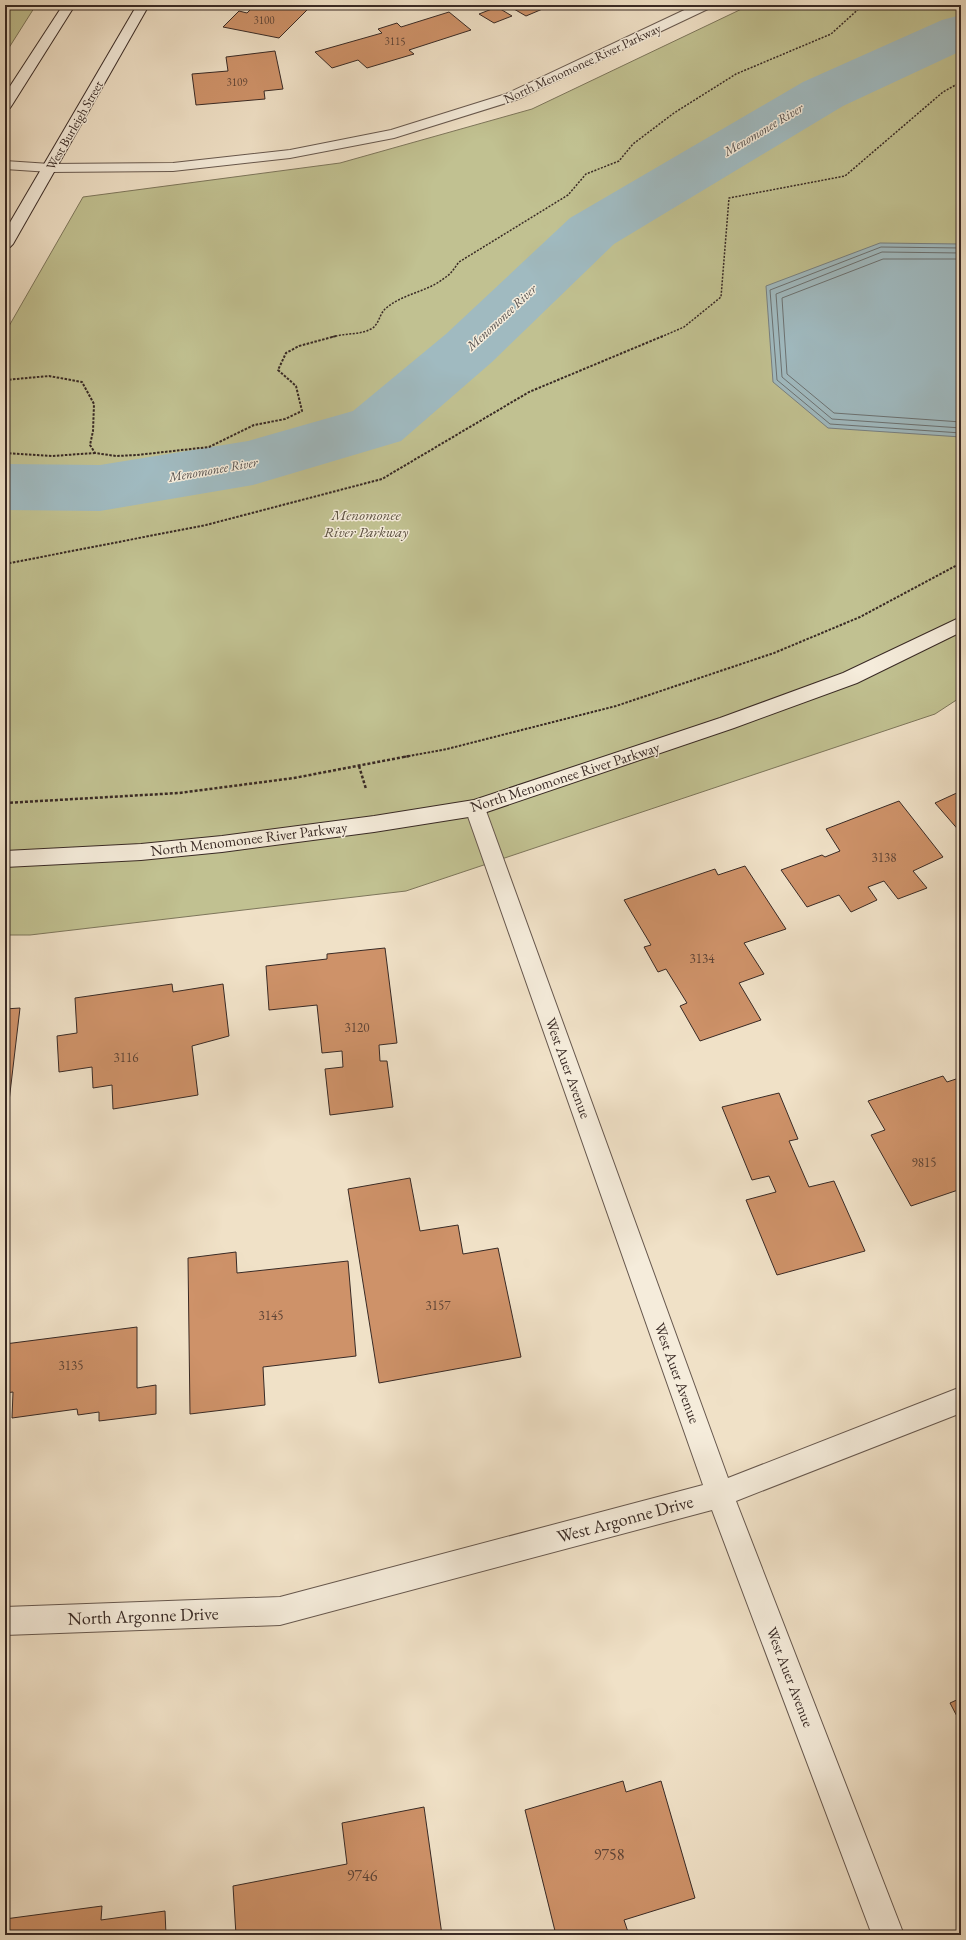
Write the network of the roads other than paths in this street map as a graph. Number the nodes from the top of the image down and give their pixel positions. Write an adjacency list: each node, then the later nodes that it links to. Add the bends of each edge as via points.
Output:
1 (68, 5): 4 (street)
2 (143, 5): 6 (street, West Burleigh Street)
3 (706, 5): 6 (street, North Menomonee River Parkway, via 511,97 394,134 290,154 173,167)
4 (5, 105)
5 (5, 165): 6 (street, North Menomonee River Parkway)
6 (50, 168): 7 (street, West Burleigh Street)
7 (5, 244)
8 (961, 624): 9 (street, North Menomonee River Parkway, via 850,678 727,723)
9 (475, 808): 10 (street, North Menomonee River Parkway, via 374,824 200,846 141,852); 12 (street, West Auer Avenue)
10 (5, 859)
11 (961, 1400): 12 (street, West Argonne Drive)
12 (720, 1494): 13 (street, West Argonne Drive); 15 (street, West Auer Avenue)
13 (280, 1611): 14 (street, North Argonne Drive)
14 (5, 1621)
15 (888, 1935)

